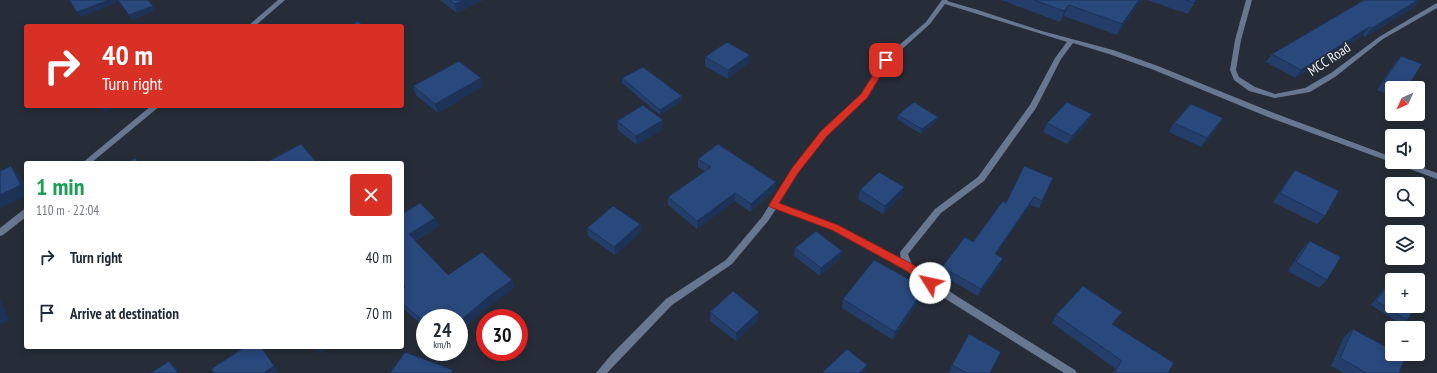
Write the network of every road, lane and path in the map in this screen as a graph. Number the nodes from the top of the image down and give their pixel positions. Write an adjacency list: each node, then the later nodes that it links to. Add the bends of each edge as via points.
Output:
1 (282, 0): 5 (street)
2 (1249, 0): 4 (street, MCC Road, via 1233,70 1236,78 1252,89 1276,96 1307,90 1333,75 1381,38)
3 (944, 1): 6 (street); 12 (street, via 928,23 886,60 864,96 824,134 795,170)
4 (1437, 5)
5 (253, 24)
6 (1071, 41): 8 (street, via 1156,68); 15 (street, via 1058,58 1033,106 981,179 938,211 904,253)
7 (154, 108): 9 (street)
8 (1385, 157)
9 (88, 161)
10 (1418, 169): 11 (street)
11 (1437, 176)
12 (774, 205): 15 (street, via 835,228); 16 (street, via 729,262 669,302)
13 (24, 214): 14 (street)
14 (0, 233)
15 (908, 267): 17 (street, via 952,298)
16 (601, 373)
17 (1072, 373)

